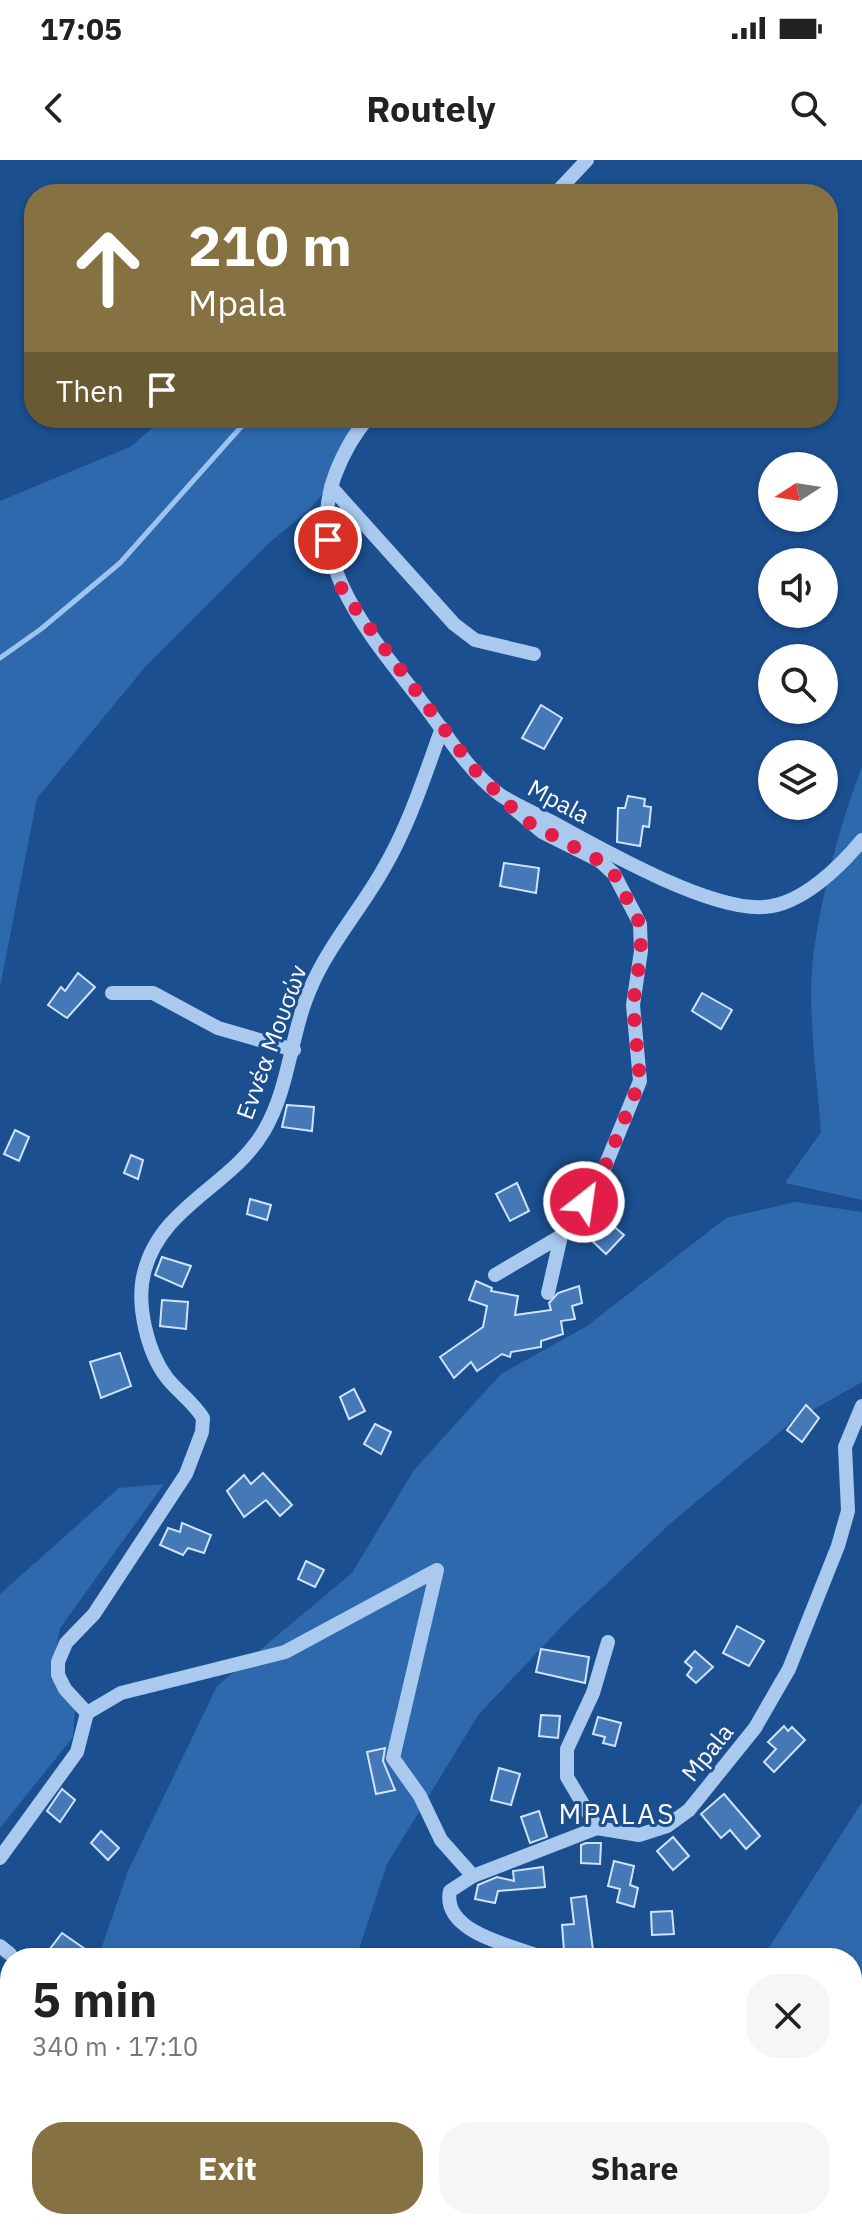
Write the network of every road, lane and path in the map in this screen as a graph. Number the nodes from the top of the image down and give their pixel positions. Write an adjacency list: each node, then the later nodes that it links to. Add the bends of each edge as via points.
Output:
1 (587, 160): 2 (street)
2 (564, 184)
3 (361, 428): 4 (street, Mpala)
4 (331, 487): 5 (street, via 454,624 475,640); 6 (street, Mpala, via 327,534 330,560 343,592)
5 (534, 654)
6 (442, 728): 7 (street, Mpala); 10 (street, Εννέα Μουσών, via 387,864 310,989)
7 (499, 794): 8 (street, Mpala, via 629,864 746,907 781,904 803,893); 11 (street, via 524,820 600,861 614,874 640,924 633,1005 640,1081 604,1169)
8 (862, 840)
9 (112, 993): 10 (street, via 153,993 218,1028)
10 (294, 1050): 16 (street, Εννέα Μουσών, via 264,1132 173,1219 144,1273 141,1300 156,1357 166,1377 197,1408 202,1432 186,1474 94,1614 66,1643 58,1675)
11 (561, 1236): 12 (street); 13 (street)
12 (495, 1275)
13 (548, 1293)
14 (862, 1406): 17 (street, Mpala, via 845,1447 848,1511 838,1546 789,1669 755,1728 689,1810 667,1826 639,1835)
15 (608, 1642): 17 (street, via 593,1693 567,1749 567,1777)
16 (87, 1713): 18 (street, via 77,1752); 19 (street, via 121,1693 285,1652 437,1570 393,1758 420,1796 441,1840)
17 (597, 1828): 19 (street)
18 (0, 1858)
19 (473, 1876): 20 (street, via 450,1891 452,1914 466,1927)
20 (519, 1948)

